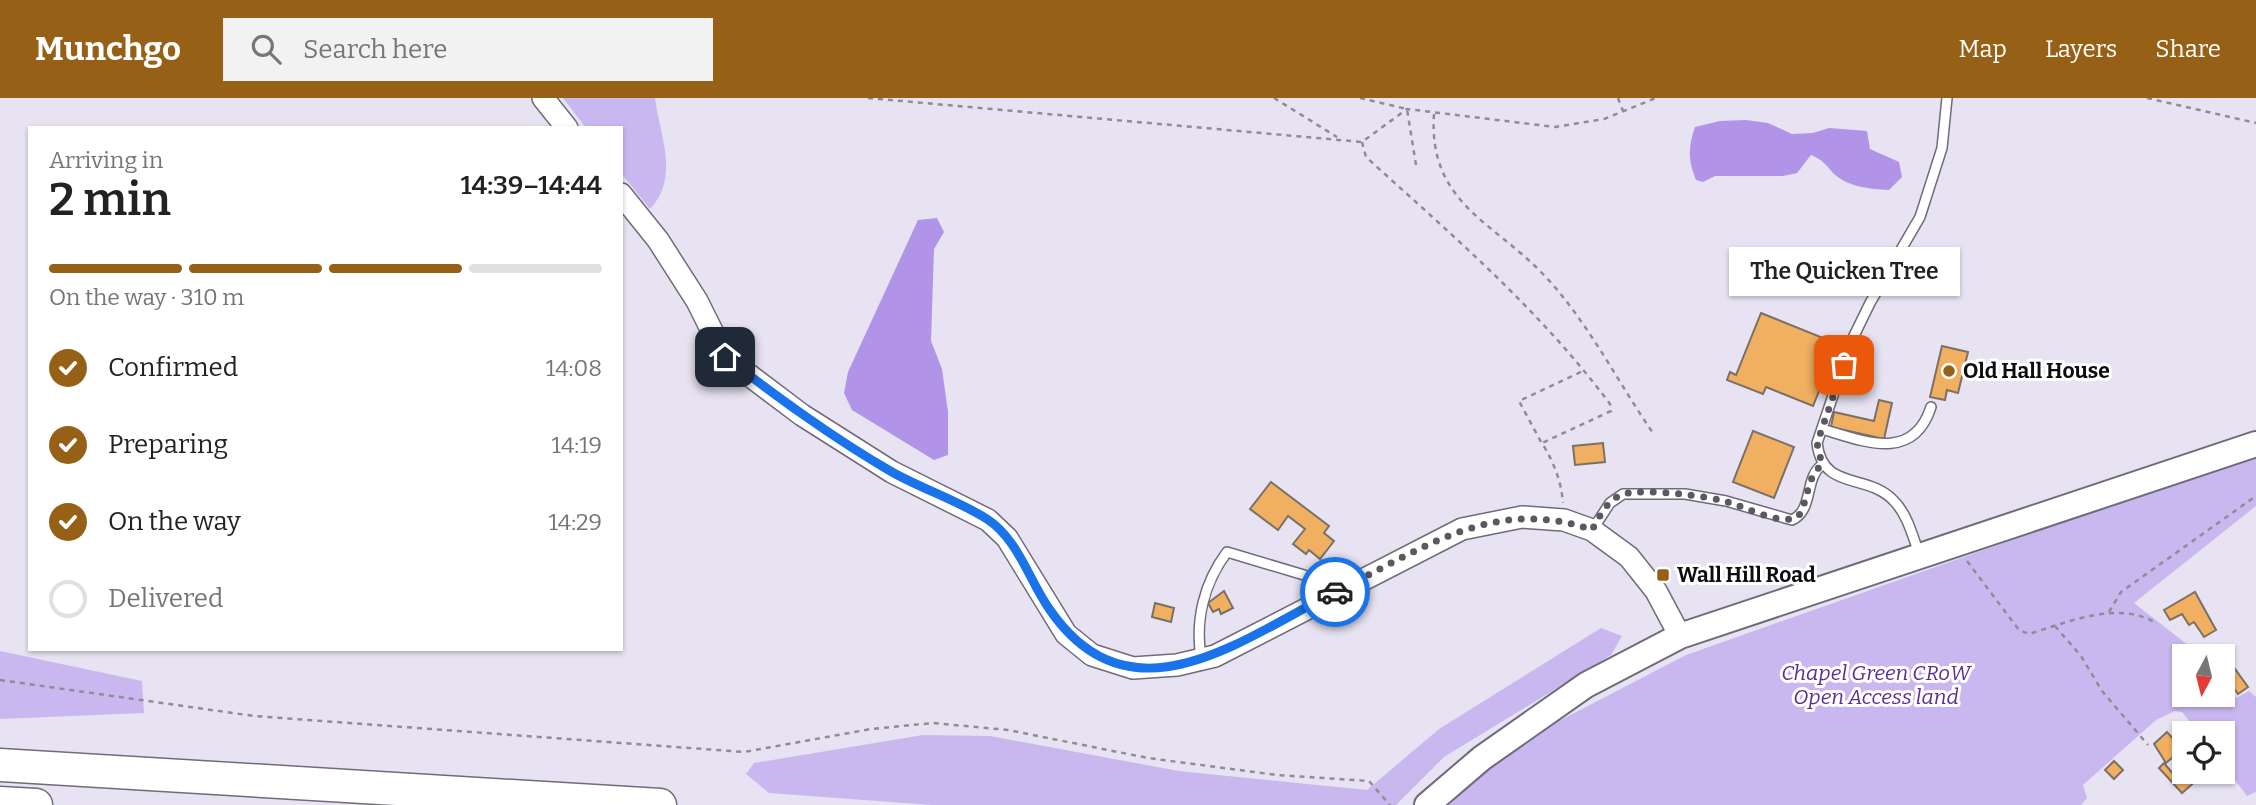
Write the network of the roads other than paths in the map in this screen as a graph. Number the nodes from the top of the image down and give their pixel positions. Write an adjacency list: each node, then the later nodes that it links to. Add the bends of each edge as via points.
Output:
1 (543, 98): 3 (street)
2 (1947, 98): 6 (lane, via 1942,148 1920,217 1851,342)
3 (565, 126)
4 (623, 196): 13 (street, via 697,301 725,357 802,415 892,472 988,520 1007,538 1066,634 1092,655 1133,668 1177,666)
5 (1931, 407): 6 (lane, via 1919,431 1887,446)
6 (1822, 429): 8 (lane, via 1817,443)
7 (2256, 444): 10 (main road)
8 (1822, 465): 9 (lane, via 1811,476 1803,510 1792,520 1685,494 1623,494 1609,503); 10 (lane, via 1833,474 1875,487 1894,501)
9 (1592, 530): 11 (street, via 1563,520 1522,517 1462,529); 12 (street, via 1629,556)
10 (1921, 557): 12 (main road)
11 (1333, 593): 13 (street, via 1215,656); 13 (lane, via 1304,575 1227,552 1203,600 1198,637)
12 (1680, 636): 18 (main road, via 1586,685 1482,758)
13 (1201, 659)
14 (0, 765): 17 (highway)
15 (0, 803): 16 (highway)
16 (36, 805)
17 (660, 805)
18 (1427, 805)

